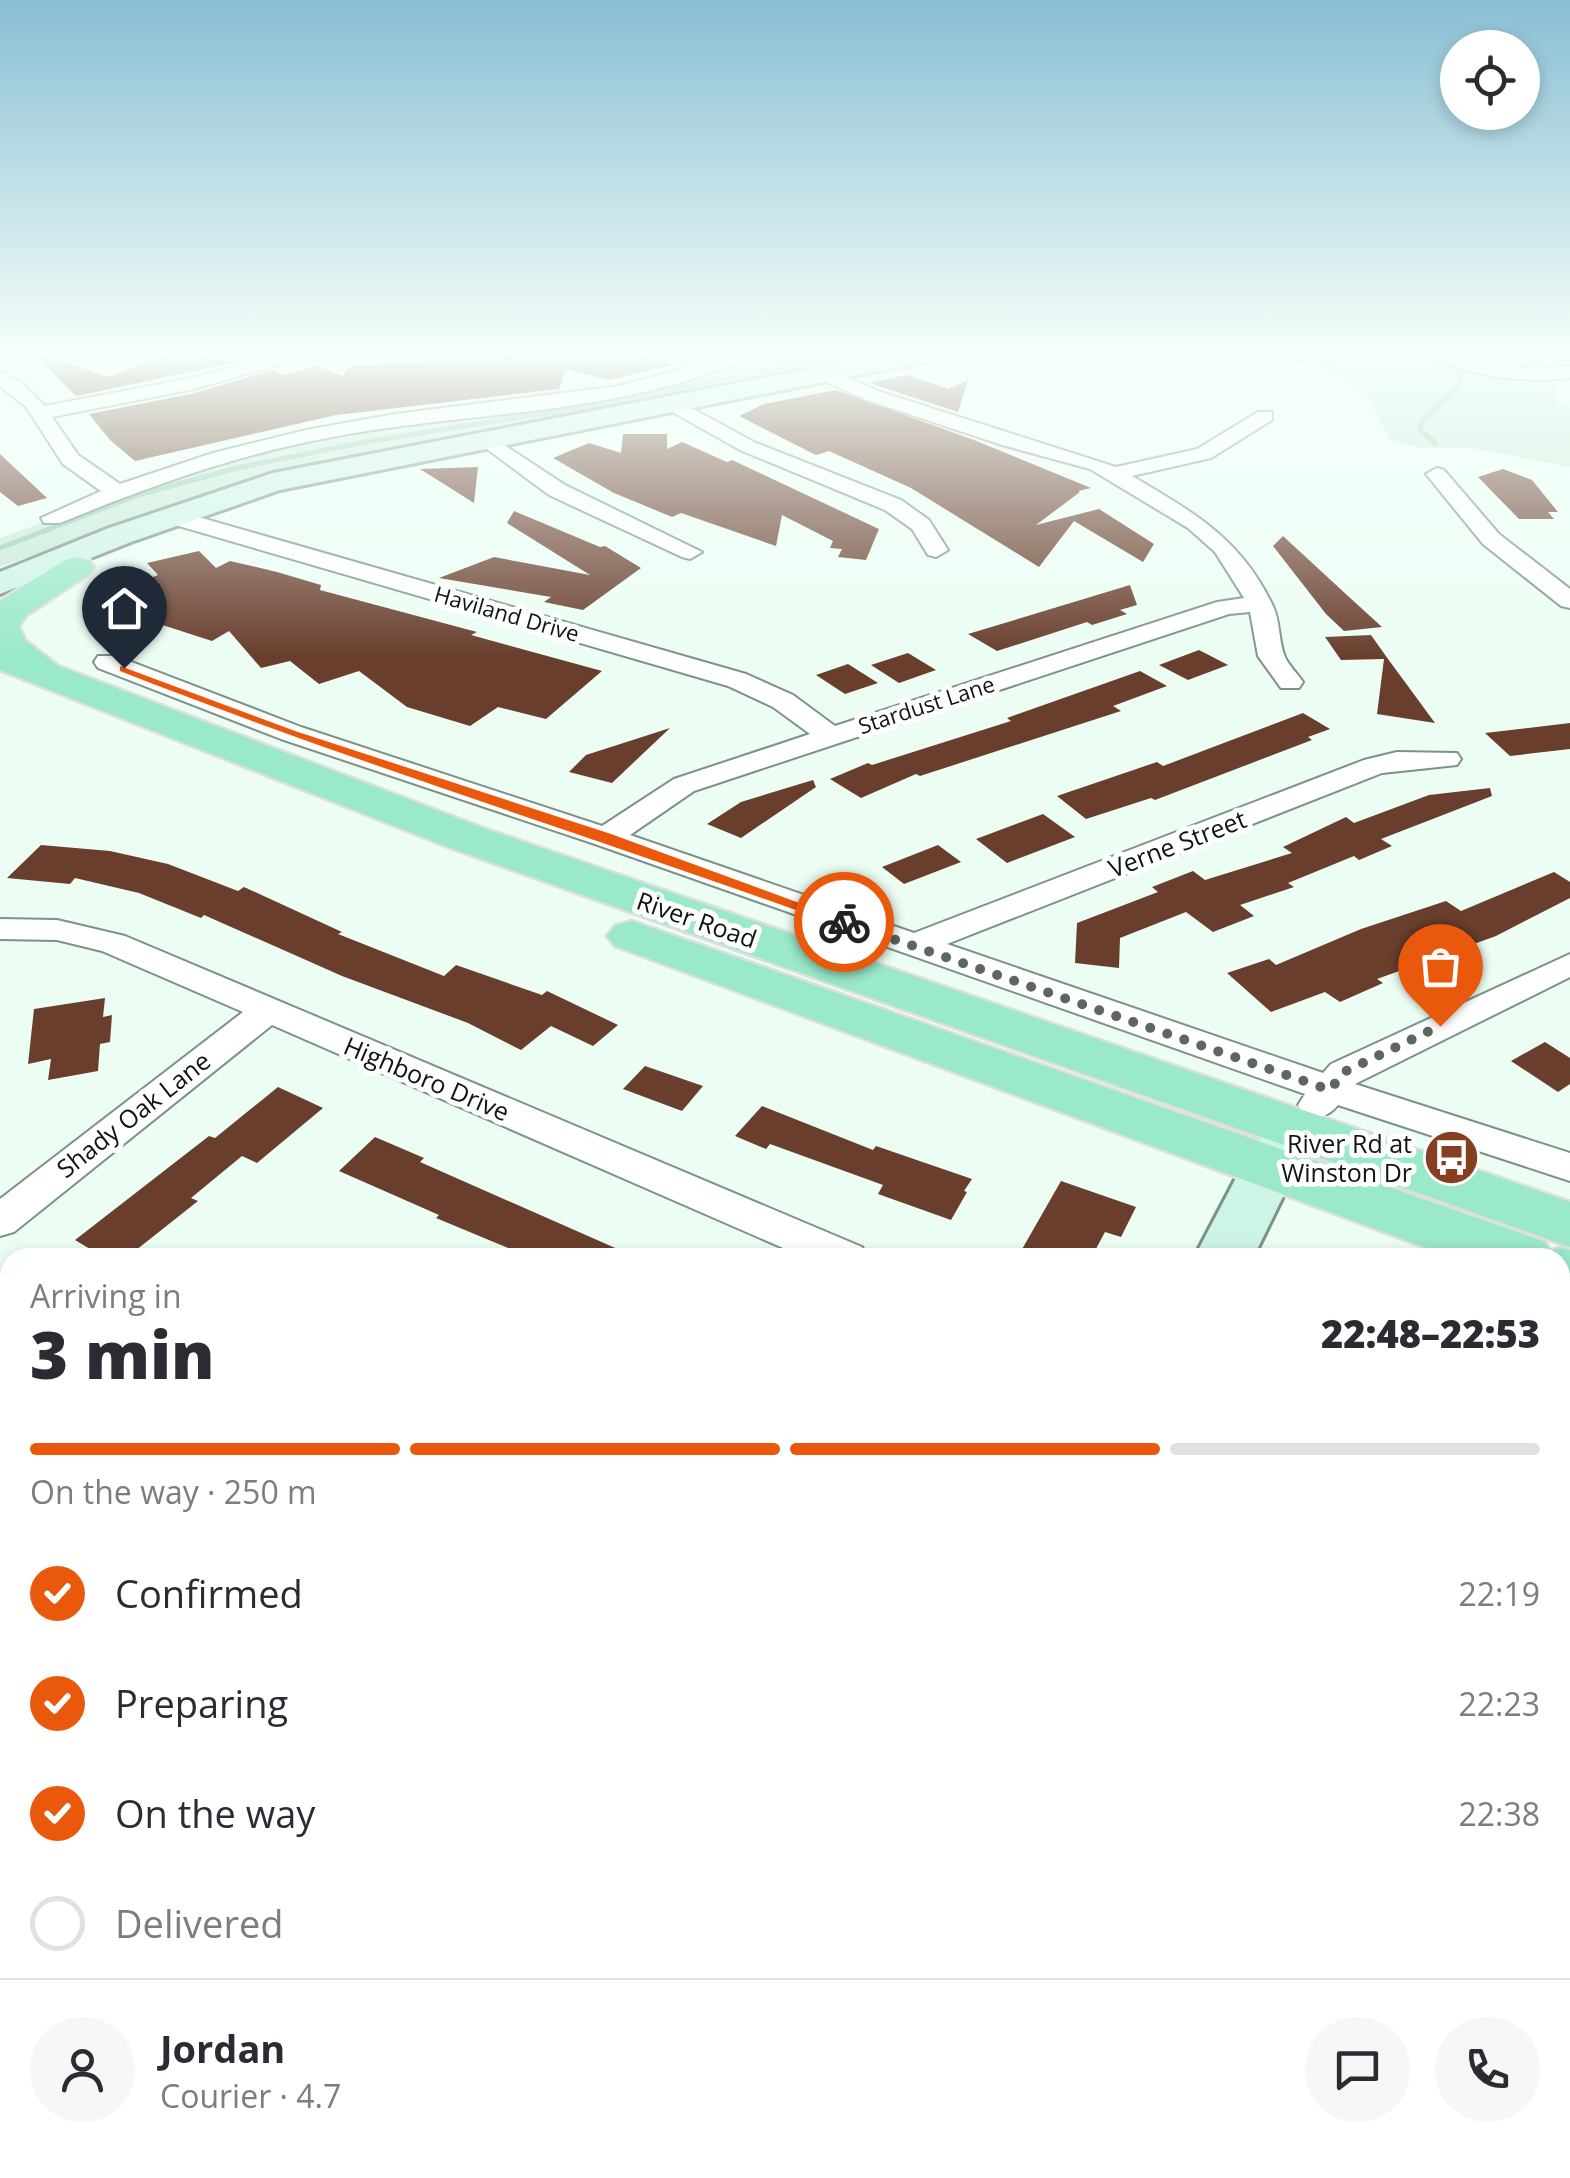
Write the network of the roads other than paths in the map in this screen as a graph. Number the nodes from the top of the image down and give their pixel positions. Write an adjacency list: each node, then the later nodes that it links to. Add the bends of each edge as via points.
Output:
1 (64, 453): 10 (street)
2 (237, 453): 10 (street)
3 (415, 453): 11 (main road, via 273,482)
4 (506, 453): 14 (street, via 558,490)
5 (764, 453): 13 (street, via 894,505 922,525)
6 (1056, 453): 8 (street)
7 (1206, 453): 8 (street)
8 (1113, 474): 18 (street, via 1212,535)
9 (1437, 474): 17 (street, via 1491,539)
10 (117, 490): 12 (street)
11 (172, 517): 15 (main road); 16 (main road); 22 (street, Haviland Drive, via 736,680 783,700)
12 (52, 518)
13 (936, 550)
14 (690, 552)
15 (78, 566): 16 (main road); 21 (main road, via 12,610 1,626)
16 (4, 586)
17 (1570, 602)
18 (1260, 604): 20 (street, via 1271,656); 22 (street, Stardust Lane, via 1226,608)
19 (107, 662): 24 (street, via 290,733)
20 (1290, 682)
21 (23, 686): 29 (main road, River Road)
22 (830, 736): 24 (street, Stardust Lane, via 684,785)
23 (1447, 759): 26 (street, Verne Street, via 1374,766)
24 (606, 837): 26 (street)
25 (0, 929): 28 (street, Highboro Drive, via 57,930 113,944)
26 (911, 946): 29 (street)
27 (1570, 964): 29 (street, via 1344,1072)
28 (268, 1010): 31 (street, Shady Oak Lane); 33 (street, Highboro Drive)
29 (1298, 1130): 30 (street); 32 (main road, River Road); 34 (main road); 35 (main road, River Road)
30 (1570, 1167)
31 (0, 1221)
32 (1570, 1224)
33 (824, 1248)
34 (1229, 1248)
35 (1505, 1248)

